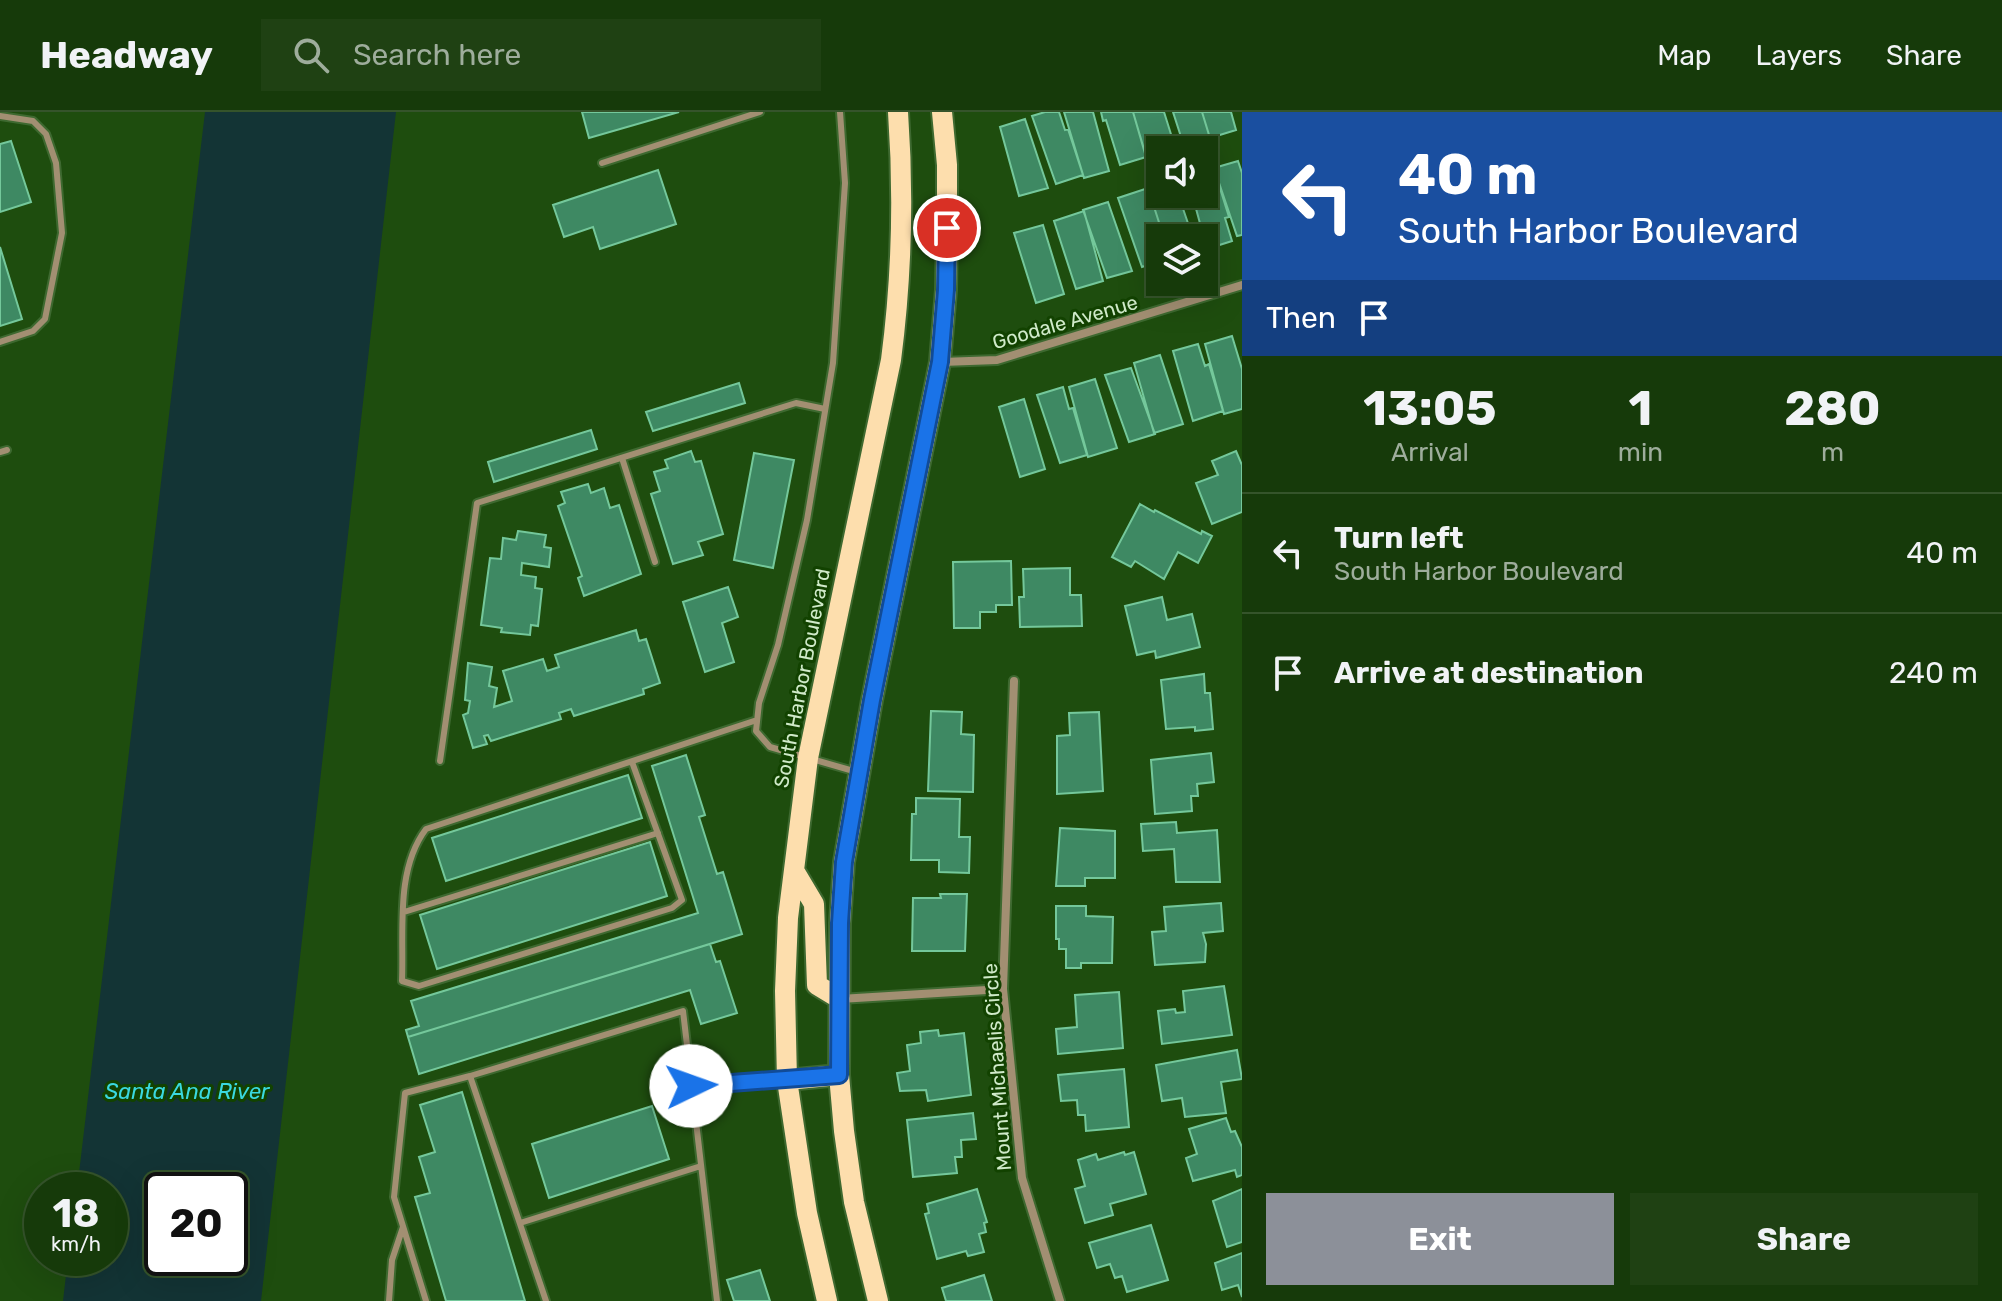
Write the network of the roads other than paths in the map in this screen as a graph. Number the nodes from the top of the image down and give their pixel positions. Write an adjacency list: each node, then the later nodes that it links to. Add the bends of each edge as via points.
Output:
1 (760, 112): 6 (lane)
2 (840, 112): 10 (lane, via 845,183 842,258)
3 (898, 112): 15 (main road, South Harbor Boulevard, via 903,234 891,360)
4 (942, 112): 9 (main road, via 947,212)
5 (0, 116): 8 (lane, via 33,121 46,134 56,163 62,233 45,319 33,331)
6 (602, 163)
7 (1242, 285): 9 (street, Goodale Avenue, via 997,360)
8 (0, 342)
9 (940, 362): 18 (main road)
10 (825, 409): 11 (lane, via 796,403); 14 (lane, via 807,520)
11 (622, 458): 12 (lane); 16 (lane, via 477,503)
12 (655, 562)
13 (1014, 681): 22 (street, Mount Michaelis Circle)
14 (757, 720): 15 (lane, via 756,731 770,747); 17 (lane)
15 (808, 758): 18 (lane); 20 (main road, South Harbor Boulevard)
16 (440, 761)
17 (632, 762): 19 (lane); 21 (lane, via 426,829 413,847)
18 (860, 773): 23 (main road, via 844,862)
19 (658, 833): 21 (lane); 21 (lane, via 682,900 672,908 419,986 402,981)
20 (795, 872): 23 (main road, via 814,904 817,985); 26 (main road, South Harbor Boulevard, via 785,991)
21 (404, 912)
22 (1003, 989): 23 (street); 37 (street, Mount Michaelis Circle, via 1022,1178)
23 (840, 999): 24 (main road)
24 (839, 1075): 26 (main road); 36 (main road, via 854,1202)
25 (470, 1076): 27 (lane, via 683,1011); 29 (lane); 30 (lane, via 405,1093 394,1197)
26 (787, 1080): 27 (lane); 35 (main road, South Harbor Boulevard, via 807,1213)
27 (691, 1086): 28 (lane)
28 (701, 1166): 29 (lane); 34 (lane)
29 (520, 1223): 33 (lane)
30 (403, 1226): 31 (lane, via 392,1260); 32 (lane)
31 (389, 1301)
32 (426, 1301)
33 (546, 1301)
34 (717, 1301)
35 (827, 1301)
36 (878, 1301)
37 (1060, 1301)

